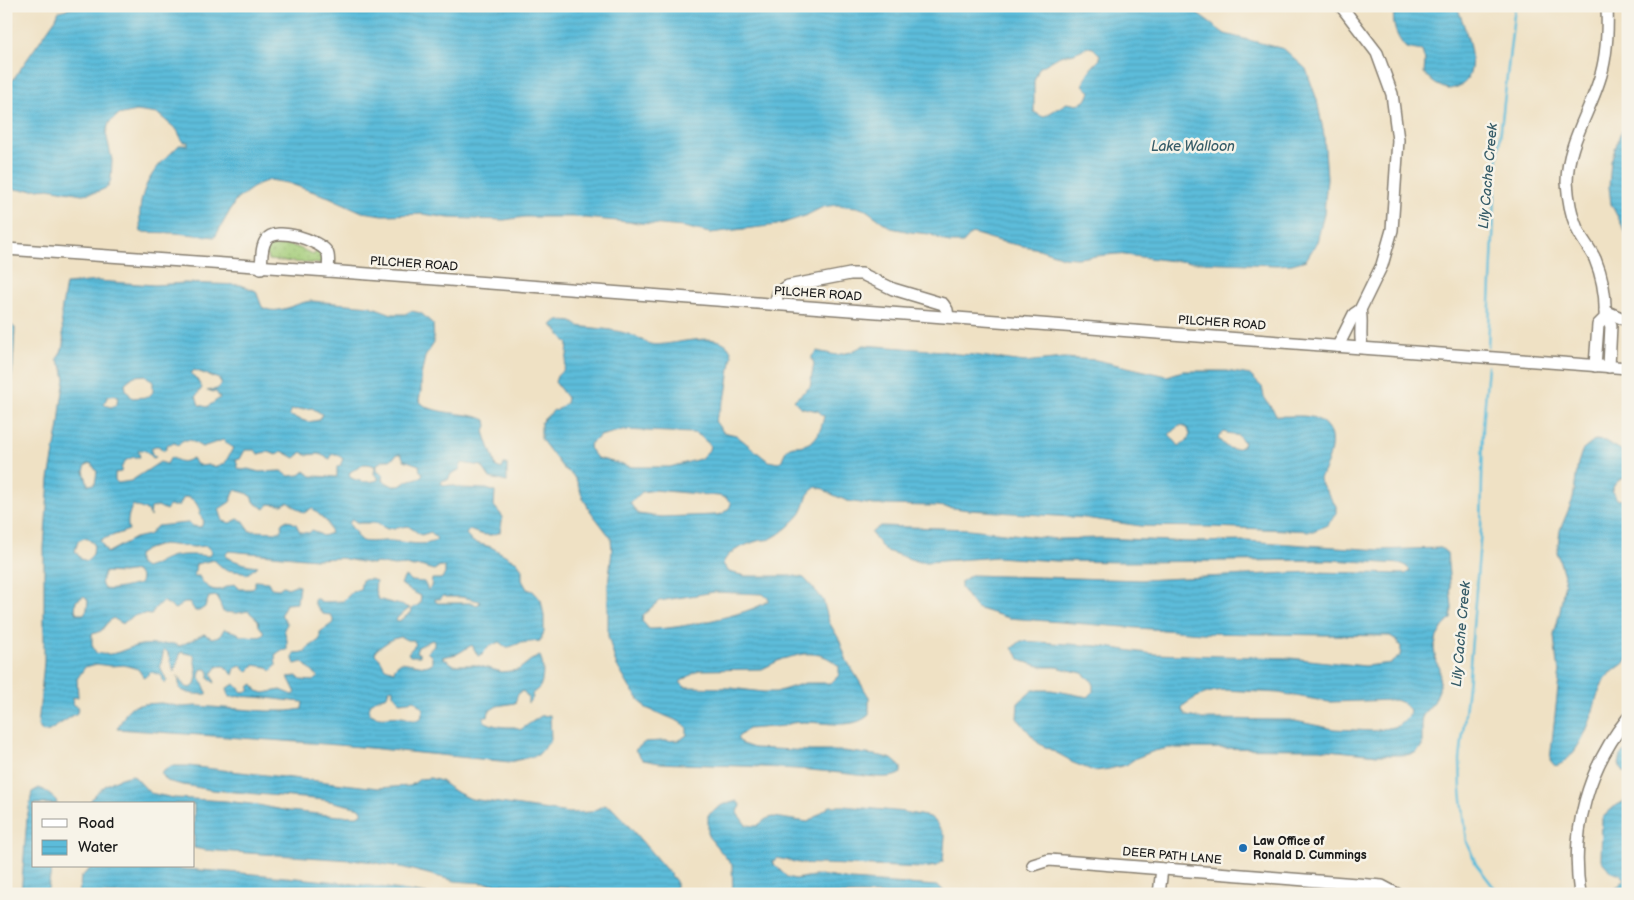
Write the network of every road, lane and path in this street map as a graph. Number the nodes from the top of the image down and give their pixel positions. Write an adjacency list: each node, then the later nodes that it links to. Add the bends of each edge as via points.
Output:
1 (1341, 6): 7 (street, via 1377,53 1392,94 1398,140 1392,230 1382,265)
2 (1607, 6): 8 (street, via 1605,55 1600,80 1569,158 1567,181 1576,227 1594,258 1602,280)
3 (6, 249): 4 (street, PILCHER ROAD)
4 (261, 268): 5 (street, PILCHER ROAD); 5 (street, via 266,240 272,235 286,233 326,250)
5 (328, 271): 6 (street, PILCHER ROAD)
6 (774, 304): 9 (street, PILCHER ROAD); 9 (street, via 778,293 788,286 862,274 893,289 943,304)
7 (1360, 310): 13 (street, via 1354,314); 14 (street)
8 (1605, 315): 10 (street); 11 (street, via 1598,325); 12 (street, via 1611,325)
9 (948, 317): 13 (street, PILCHER ROAD)
10 (1628, 320)
11 (1597, 339): 12 (street); 15 (street)
12 (1610, 340): 16 (street)
13 (1338, 346): 14 (street, PILCHER ROAD)
14 (1362, 347): 15 (street, PILCHER ROAD)
15 (1595, 366): 16 (street, PILCHER ROAD)
16 (1609, 367): 17 (street, PILCHER ROAD)
17 (1628, 368)
18 (1628, 718): 23 (street, via 1600,760 1583,807 1577,854)
19 (1033, 865): 20 (street, DEER PATH LANE, via 1049,860)
20 (1162, 869): 21 (street); 22 (street, DEER PATH LANE, via 1382,886)
21 (1160, 894)
22 (1397, 894)
23 (1580, 894)

